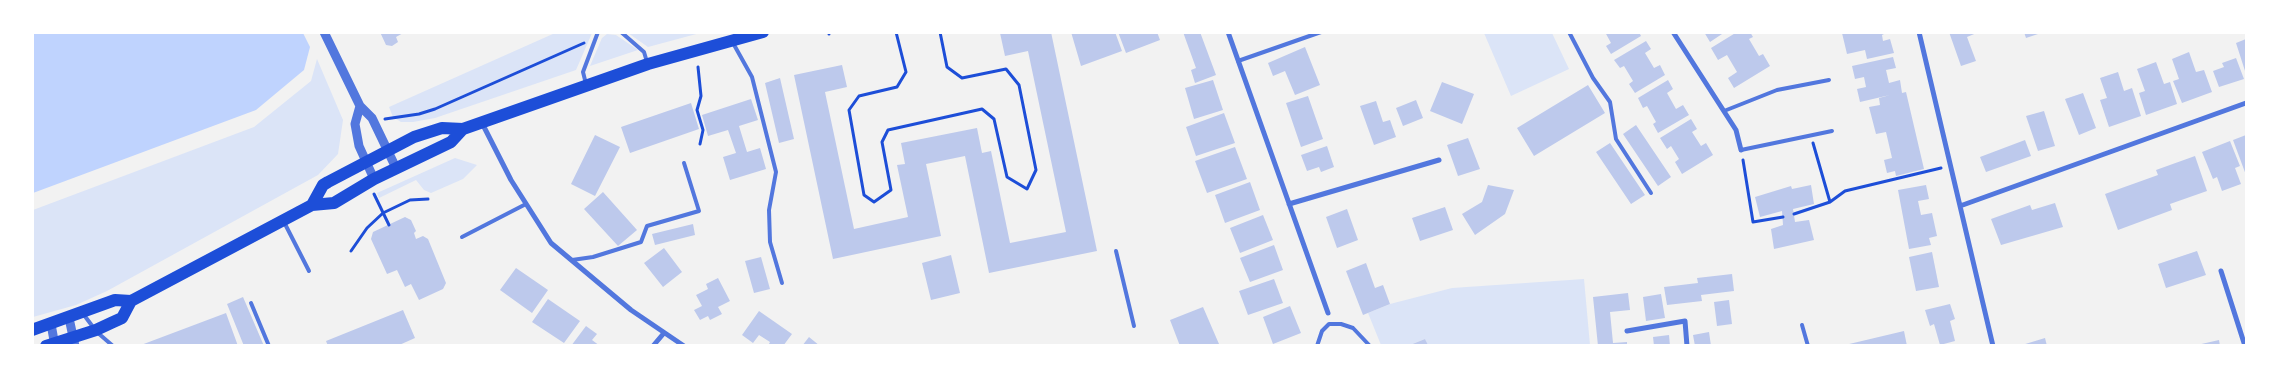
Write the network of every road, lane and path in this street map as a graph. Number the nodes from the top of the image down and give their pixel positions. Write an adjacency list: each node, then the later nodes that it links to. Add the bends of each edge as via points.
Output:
1 (324, 32): 20 (street)
2 (598, 32): 12 (lane)
3 (621, 32): 15 (lane, via 644,52)
4 (763, 32): 13 (main road)
5 (896, 32): 6 (path, via 906,72 897,87 859,96 849,110 864,195 874,202 891,190 882,142 888,130 982,109 994,118 1007,177 1027,189 1036,170 1019,85 1006,69 962,78 947,67)
6 (940, 32)
7 (1228, 32): 14 (street)
8 (1321, 32): 14 (lane)
9 (1570, 32): 36 (lane, via 1593,78 1610,102 1616,139)
10 (1673, 32): 21 (street)
11 (1918, 32): 33 (street)
12 (596, 38): 18 (lane, via 582,72); 22 (path, via 434,109)
13 (731, 41): 15 (main road); 55 (lane, via 752,77 776,172 769,210 770,242)
14 (1238, 61): 41 (street)
15 (648, 64): 18 (main road)
16 (698, 67): 27 (path, via 701,96 696,110 703,130)
17 (1830, 80): 21 (lane, via 1777,90)
18 (586, 84): 23 (main road)
19 (2246, 104): 43 (street)
20 (360, 106): 29 (street, via 372,118); 31 (street, via 355,124)
21 (1724, 111): 28 (street, via 1736,130)
22 (387, 117)
23 (482, 122): 24 (main road); 40 (street)
24 (463, 129): 29 (main road, via 442,128 414,137); 34 (main road, via 451,142)
25 (1832, 131): 26 (lane)
26 (1811, 136): 28 (lane); 39 (path)
27 (700, 144)
28 (1741, 150): 46 (path, via 1754,222)
29 (388, 151): 31 (main road); 34 (street)
30 (1439, 160): 41 (street)
31 (365, 162): 35 (street); 42 (main road, via 322,186)
32 (684, 163): 52 (lane, via 699,210 647,226 641,242)
33 (1950, 165): 39 (path, via 1845,191); 43 (street)
34 (396, 168): 35 (main road)
35 (374, 179): 42 (main road, via 334,203)
36 (1651, 193)
37 (376, 199): 44 (path)
38 (428, 199): 44 (path, via 410,200)
39 (1830, 202): 45 (path)
40 (526, 204): 49 (lane); 52 (street, via 551,243)
41 (1289, 204): 59 (street)
42 (312, 205): 47 (main road)
43 (1960, 206): 79 (street)
44 (383, 213): 48 (path); 50 (path, via 367,228)
45 (1794, 214)
46 (1783, 217)
47 (283, 220): 53 (lane); 56 (main road)
48 (389, 225)
49 (462, 237)
50 (351, 251)
51 (1116, 251): 64 (lane)
52 (572, 260): 68 (street)
53 (309, 271)
54 (2221, 271): 80 (street)
55 (782, 283)
56 (132, 302): 58 (main road, via 115,300); 66 (main road, via 122,318)
57 (251, 302): 73 (lane)
58 (83, 313): 60 (main road); 66 (lane)
59 (1328, 313): 62 (lane)
60 (68, 318): 61 (main road); 69 (street)
61 (51, 324): 65 (main road); 71 (street)
62 (1330, 324): 70 (lane); 76 (lane, via 1353,328)
63 (1802, 325): 78 (lane)
64 (1134, 326)
65 (32, 330)
66 (96, 330): 69 (main road); 72 (lane)
67 (1627, 331): 77 (street, via 1685,321)
68 (664, 333): 74 (street); 75 (street)
69 (75, 341): 71 (main road)
70 (1315, 344)
71 (52, 345)
72 (113, 346)
73 (269, 346)
74 (653, 346)
75 (684, 346)
76 (1370, 346)
77 (1687, 346)
78 (1808, 346)
79 (1993, 346)
80 (2245, 346)

